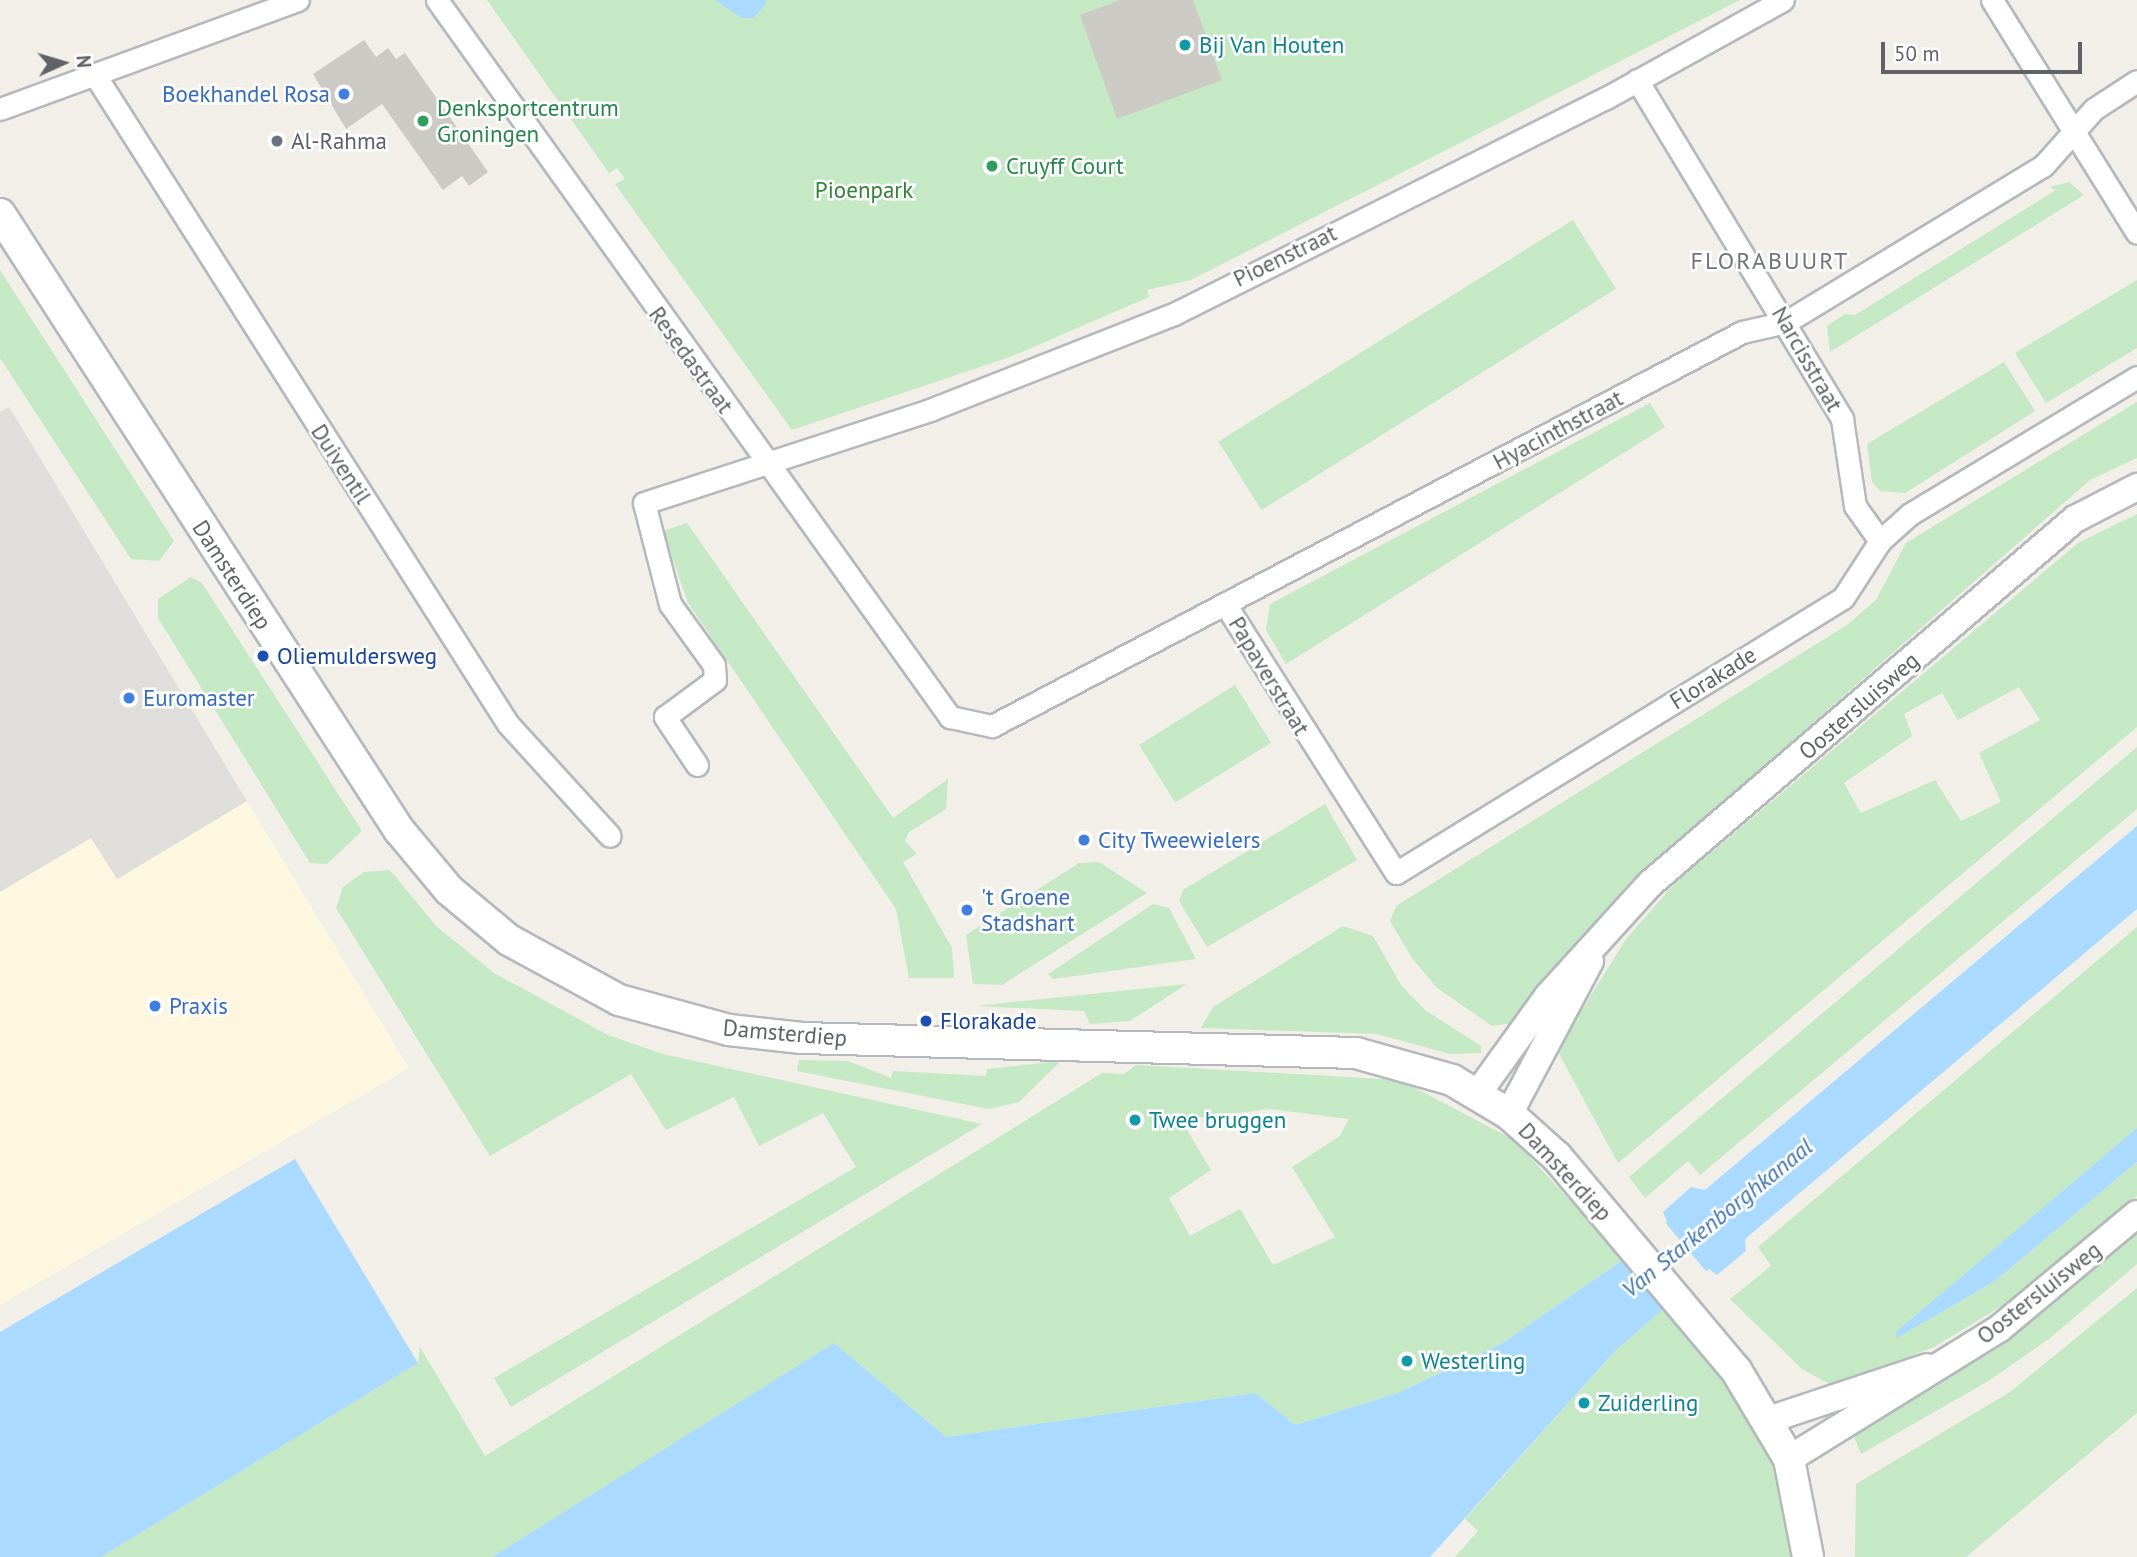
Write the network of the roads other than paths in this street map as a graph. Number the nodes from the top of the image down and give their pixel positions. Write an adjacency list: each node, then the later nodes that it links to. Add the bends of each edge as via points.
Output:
1 (298, 0): 5 (street)
2 (437, 0): 14 (street, Resedastraat)
3 (1783, 0): 6 (street, Pioenstraat)
4 (1992, 0): 9 (street)
5 (95, 75): 8 (street); 21 (street, Duiventil, via 508,724)
6 (1637, 80): 12 (street, Narcisstraat); 14 (street, Pioenstraat, via 1174,314 930,410)
7 (2137, 80): 9 (street, Hyacinthstraat, via 2094,108)
8 (0, 109)
9 (2074, 135): 11 (street); 12 (street, Hyacinthstraat, via 2043,166)
10 (0, 214): 23 (main road, Damsterdiep, via 399,830 449,890 509,940 619,1000 729,1030 1356,1053 1402,1062)
11 (2137, 233)
12 (1786, 322): 16 (street, Narcisstraat, via 1842,419 1855,506); 17 (street, Hyacinthstraat, via 1742,332)
13 (2137, 377): 16 (street, Florakade, via 1910,514)
14 (766, 464): 18 (street, Resedastraat); 20 (street, Pioenstraat, via 644,503 670,604 714,666 715,680 665,717)
15 (2137, 486): 22 (street, Oostersluisweg, via 2074,519 1651,883)
16 (1880, 541): 19 (street, Florakade, via 1843,598 1396,873)
17 (1227, 607): 18 (street, Hyacinthstraat, via 992,726); 19 (street, Papaverstraat)
18 (950, 717)
19 (1311, 744)
20 (697, 765)
21 (610, 836)
22 (1597, 947): 23 (street, Oostersluisweg, via 1548,996); 24 (street, Oostersluisweg, via 1568,1012)
23 (1478, 1093): 24 (main road, Damsterdiep)
24 (1509, 1114): 27 (main road, Damsterdiep, via 1557,1157 1677,1298)
25 (2137, 1214): 26 (street, Oostersluisweg, via 2000,1328)
26 (1936, 1365): 27 (street, Oostersluisweg); 28 (street, Oostersluisweg, via 1892,1400)
27 (1771, 1419): 28 (main road, Damsterdiep)
28 (1789, 1459): 29 (main road, Damsterdiep)
29 (1808, 1557)

